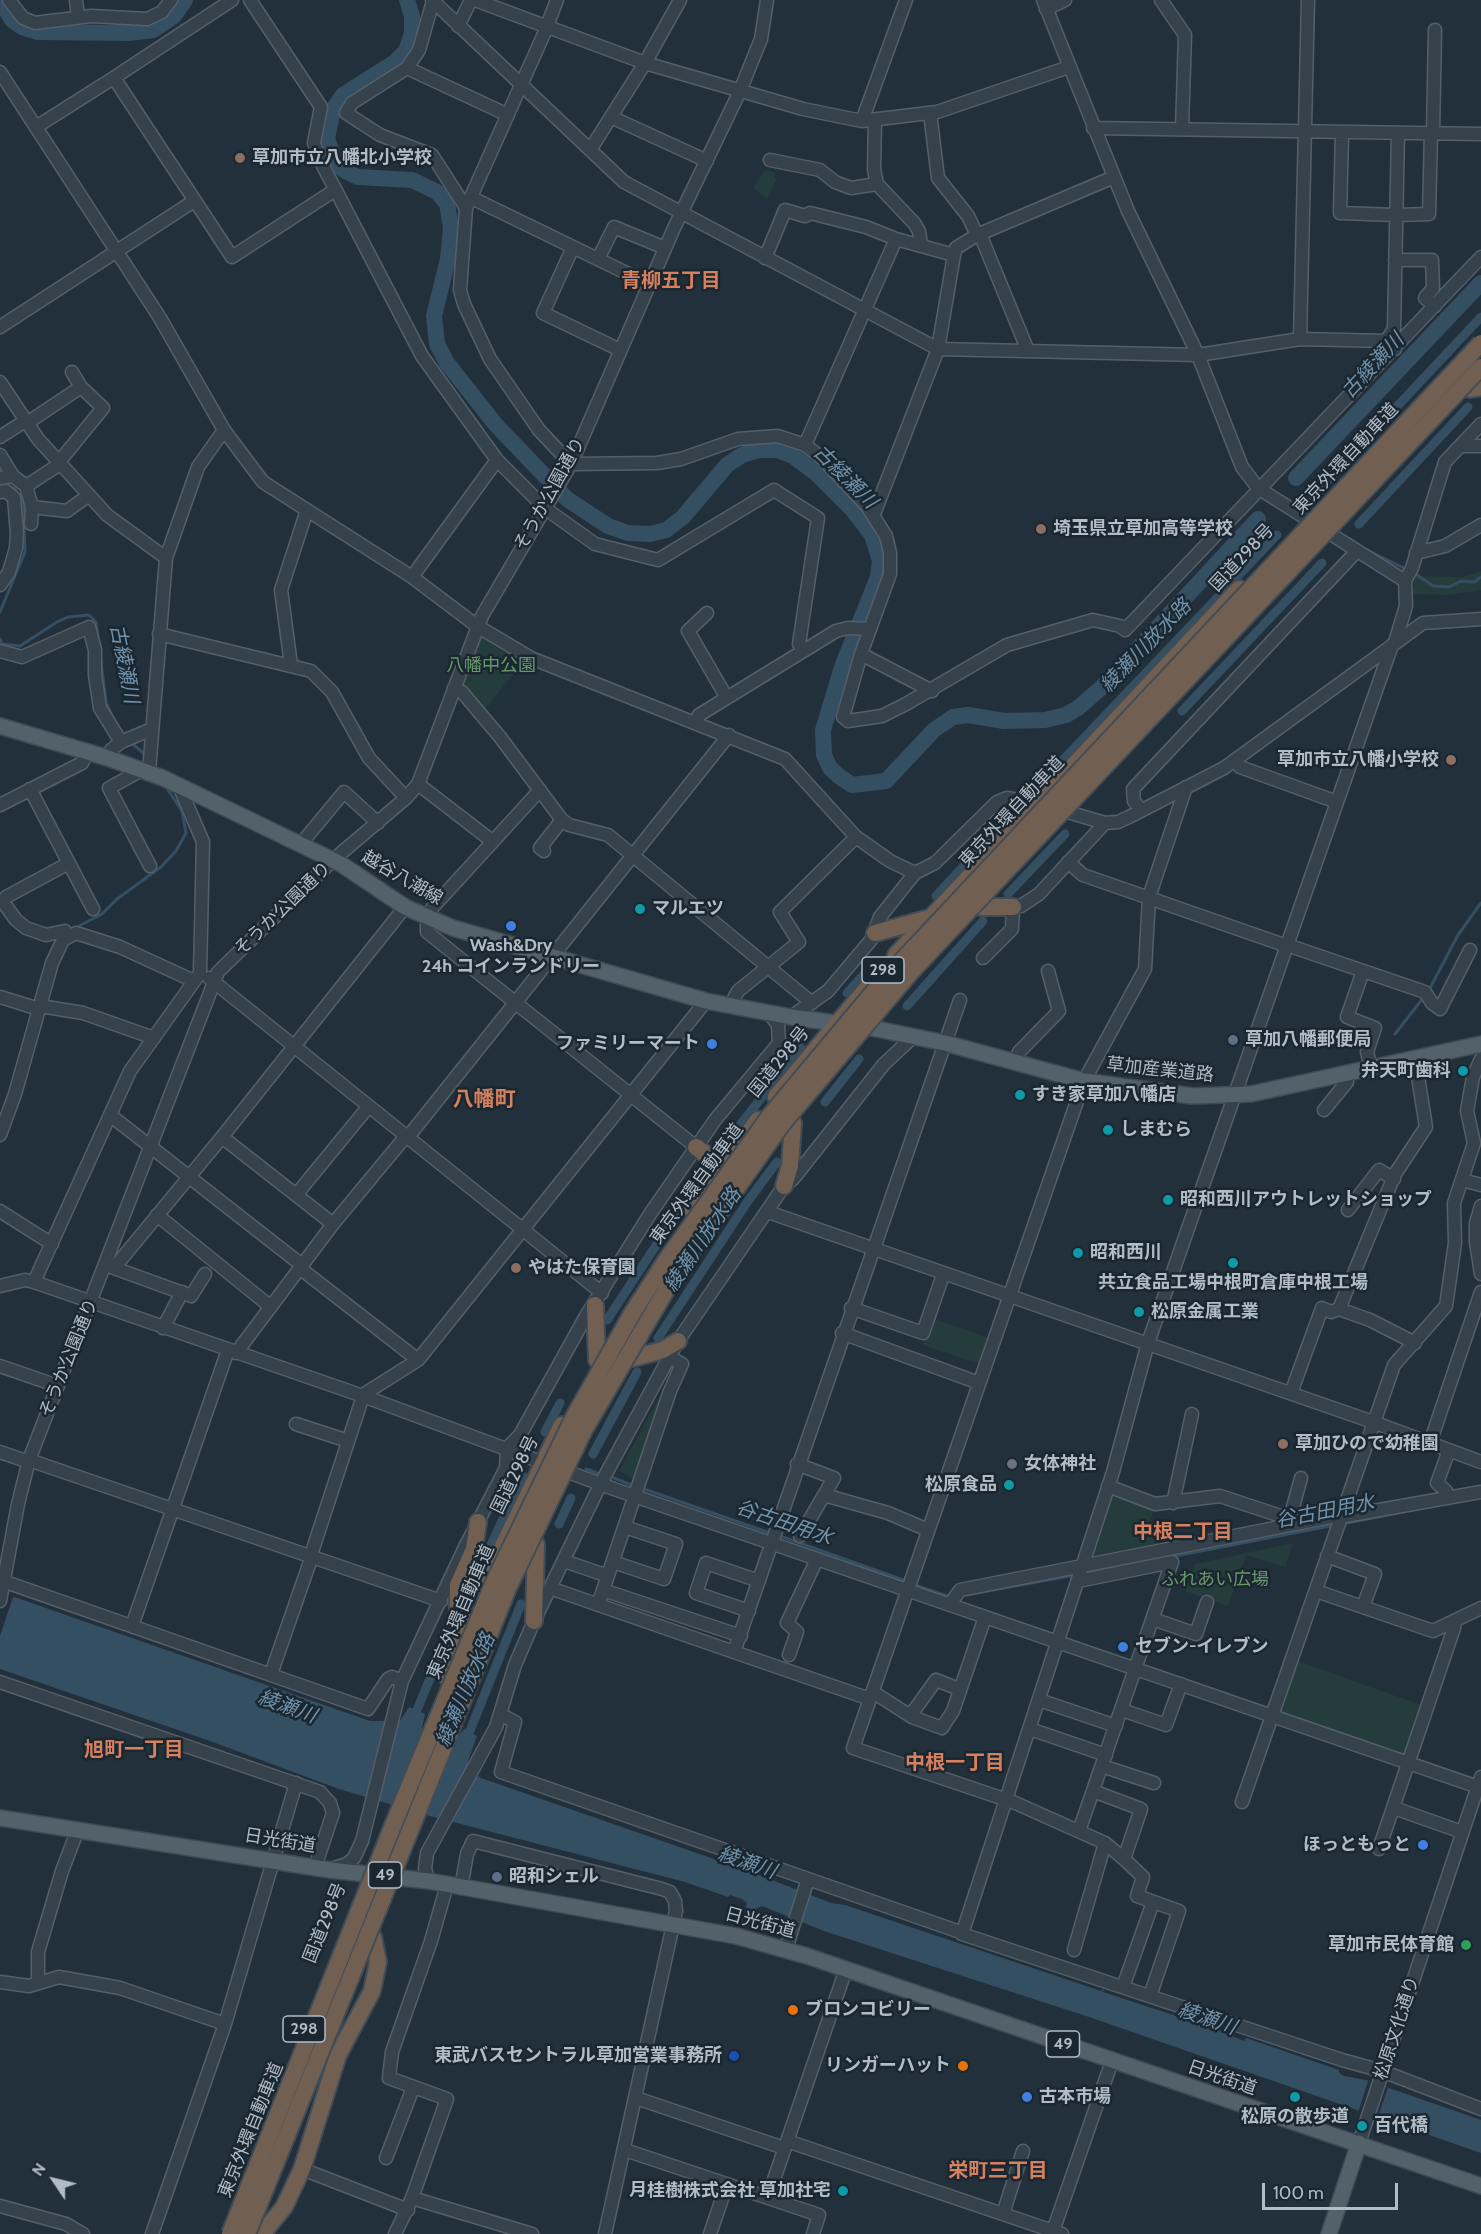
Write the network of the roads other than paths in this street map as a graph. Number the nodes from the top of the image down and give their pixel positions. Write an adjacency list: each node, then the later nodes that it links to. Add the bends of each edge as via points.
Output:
1 (9, 0): 16 (street, via 29,22)
2 (76, 0): 16 (street)
3 (171, 0): 16 (street, via 162,12 147,20)
4 (232, 0): 24 (street)
5 (249, 0): 45 (street, via 321,107 314,143)
6 (473, 0): 17 (street); 18 (street)
7 (557, 0): 18 (street)
8 (680, 0): 20 (street)
9 (767, 0): 26 (street, そうか公園通り, via 761,39)
10 (906, 0): 30 (street)
11 (1065, 0): 15 (street)
12 (1161, 0): 34 (street, via 1185,35)
13 (1308, 0): 35 (street)
14 (432, 1): 17 (street); 22 (street, via 419,50)
15 (1045, 5): 21 (street)
16 (78, 17)
17 (458, 26): 25 (street)
18 (547, 26): 20 (street); 25 (street)
19 (1435, 30): 38 (street)
20 (645, 63): 26 (street); 29 (street)
21 (1069, 67): 27 (street); 33 (street)
22 (407, 68): 28 (street); 47 (street, via 358,98 346,113 380,135 432,155)
23 (0, 72): 32 (street)
24 (115, 78): 32 (street); 46 (street)
25 (521, 86): 28 (street); 40 (street)
26 (740, 91): 30 (street); 41 (street, そうか公園通り)
27 (930, 113): 31 (street); 50 (street, via 938,178)
28 (508, 115): 47 (street)
29 (611, 117): 40 (street); 41 (street)
30 (862, 121): 31 (street)
31 (875, 122): 44 (street)
32 (36, 127): 55 (street)
33 (1093, 128): 34 (street); 43 (street)
34 (1182, 129): 35 (street)
35 (1305, 131): 36 (street); 66 (street)
36 (1342, 133): 37 (street); 49 (street, via 1340,213)
37 (1398, 133): 38 (street); 49 (street)
38 (1432, 133): 39 (street); 49 (street, via 1429,214)
39 (1481, 134)
40 (590, 150): 48 (street, via 624,182)
41 (707, 161): 48 (street, そうか公園通り)
42 (774, 162): 44 (street, via 820,170 851,188)
43 (1114, 177): 50 (street); 72 (street)
44 (877, 183): 52 (street, via 914,223)
45 (335, 190): 46 (street, via 232,257); 86 (street, via 422,356)
46 (194, 201): 55 (street)
47 (469, 203): 53 (street); 88 (street, via 460,290 464,304 490,359)
48 (681, 212): 54 (street, そうか公園通り); 58 (street)
49 (1396, 215): 60 (street)
50 (978, 235): 56 (street, via 956,248); 71 (street)
51 (896, 239): 52 (street); 58 (street, via 854,224 785,210); 63 (street)
52 (921, 245): 56 (street)
53 (573, 247): 59 (street); 70 (street, via 543,313)
54 (665, 248): 59 (street, via 614,226); 61 (street, そうか公園通り)
55 (117, 251): 64 (street); 80 (street)
56 (954, 255): 69 (street)
57 (1481, 257): 62 (street)
58 (765, 258): 63 (street)
59 (598, 259): 61 (street)
60 (1395, 260): 62 (street, via 1432,260 1433,288 1425,298); 68 (street, via 1394,329)
61 (649, 284): 70 (street, そうか公園通り)
62 (1435, 306): 68 (street)
63 (865, 312): 69 (street); 82 (street)
64 (0, 327)
65 (1481, 334): 99 (highway, 国道298号 / 298)
66 (1300, 339): 68 (street); 72 (street)
67 (1481, 343): 386 (highway, 東京外環自動車道, bridge, via 896,966 769,1117 667,1259 585,1397 494,1582)
68 (1390, 345): 92 (street)
69 (938, 349): 71 (street); 98 (street)
70 (620, 350): 88 (street, そうか公園通り)
71 (1028, 351): 72 (street)
72 (1198, 355): 92 (street, via 1242,467)
73 (1481, 366): 387 (highway, 東京外環自動車道, bridge, via 910,972 783,1124 675,1275 584,1430 508,1588)
74 (72, 372): 77 (street)
75 (0, 382): 78 (street)
76 (1477, 385): 102 (highway, 298)
77 (81, 387): 78 (street); 87 (street, via 103,408)
78 (26, 422): 81 (street); 87 (street)
79 (1481, 424): 83 (street)
80 (224, 430): 97 (street, via 257,477); 105 (street, via 198,467)
81 (0, 437)
82 (805, 445): 88 (street, via 766,435 738,439 681,459); 98 (street)
83 (1460, 446): 84 (street); 104 (street, via 1445,462)
84 (1481, 446)
85 (0, 455): 89 (street)
86 (497, 460): 95 (street); 106 (street)
87 (59, 463): 91 (street); 94 (street)
88 (569, 468): 95 (street, そうか公園通り)
89 (13, 476): 90 (street); 91 (street)
90 (0, 478)
91 (26, 486): 96 (street)
92 (1258, 488): 99 (street); 120 (street, via 1125,630 1093,620 1007,645)
93 (0, 492): 107 (street, via 6,491 14,498 17,533 9,572)
94 (89, 495): 96 (street, via 67,511); 105 (street, via 107,515)
95 (547, 506): 111 (street, そうか公園通り); 116 (street, via 595,544 658,560 774,490 818,518 800,644)
96 (32, 507): 100 (street)
97 (307, 510): 106 (street); 118 (street, via 281,590)
98 (874, 514): 112 (street, via 886,536 890,574)
99 (1305, 519): 102 (street); 140 (highway, 国道298号 / 298)
100 (31, 524)
101 (1481, 525): 104 (street, via 1445,546)
102 (1331, 536): 103 (street); 142 (highway, 298)
103 (1356, 552): 108 (street); 141 (street, via 1133,789 1134,801)
104 (1416, 554): 108 (street)
105 (166, 558): 113 (street)
106 (412, 577): 111 (street)
107 (1, 581)
108 (1405, 581): 114 (street, via 1406,606)
109 (707, 613): 121 (street, via 688,631)
110 (1481, 619): 114 (street, via 1422,623)
111 (477, 626): 119 (street, そうか公園通り); 122 (street, via 531,658)
112 (868, 628): 116 (street, via 837,631); 117 (street)
113 (159, 634): 118 (street); 124 (street)
114 (1394, 643): 129 (street); 139 (street)
115 (0, 651): 126 (street, via 22,657 89,627 100,708)
116 (804, 651): 121 (street)
117 (861, 654): 120 (street); 120 (street, via 843,717 848,721 882,716)
118 (291, 665): 137 (street, via 311,671 332,692 369,758)
119 (454, 688): 131 (street, そうか公園通り); 136 (street, via 485,719)
120 (932, 691)
121 (727, 698): 122 (street, via 699,715)
122 (696, 723): 125 (street)
123 (0, 726): 127 (main road, 越谷八潮線)
124 (152, 729): 126 (street); 130 (street)
125 (729, 735): 146 (street, via 785,759); 150 (street)
126 (126, 740): 128 (street, via 111,750)
127 (88, 751): 128 (main road, 越谷八潮線); 134 (street, via 82,763)
128 (108, 758): 130 (main road, 越谷八潮線)
129 (1235, 760): 133 (street); 139 (street, via 1240,767)
130 (145, 771): 132 (main road, 越谷八潮線); 154 (street, via 109,788)
131 (418, 784): 137 (street, そうか公園通り); 147 (street)
132 (179, 786): 148 (main road, 越谷八潮線); 172 (street, via 203,842)
133 (1186, 787): 141 (street); 156 (street)
134 (30, 789): 138 (street); 153 (street)
135 (0, 790): 138 (street, via 7,793)
136 (540, 790): 143 (street); 147 (street)
137 (406, 798): 144 (street, そうか公園通り)
138 (5, 802)
139 (1337, 802): 165 (street)
140 (1037, 803): 142 (street); 155 (street, via 1017,798 997,802 935,864); 162 (highway, 国道298号 / 298)
141 (1141, 810): 145 (street, via 1118,822)
142 (1070, 812): 145 (street); 158 (highway, 298)
143 (562, 820): 149 (street, via 540,848); 150 (street, via 608,835)
144 (378, 823): 148 (street, via 344,792); 151 (street, そうか公園通り)
145 (1105, 823): 152 (street)
146 (856, 837): 155 (street); 169 (street, via 780,912 799,942)
147 (492, 841): 161 (street)
148 (300, 846): 151 (main road, 越谷八潮線)
149 (544, 851)
150 (634, 855): 167 (street); 169 (street)
151 (333, 860): 157 (main road, 越谷八潮線); 173 (street, そうか公園通り, via 222,968)
152 (1068, 862): 156 (street, via 1083,874); 159 (street, via 1031,901)
153 (69, 863): 160 (street); 164 (street, via 3,902 26,928 46,935 65,931)
154 (150, 866)
155 (915, 873): 163 (street, via 884,911)
156 (1149, 897): 165 (street); 195 (street, via 1145,969)
157 (405, 907): 161 (main road, 越谷八潮線); 189 (street)
158 (980, 907): 159 (highway); 184 (highway, 298)
159 (1013, 907): 168 (street, via 1012,929)
160 (93, 909)
161 (427, 917): 167 (main road, 越谷八潮線); 178 (street, via 427,932)
162 (930, 918): 163 (highway); 183 (highway, 国道298号 / 298)
163 (875, 933): 177 (street, via 828,991)
164 (68, 937): 172 (street, via 76,933); 180 (street, via 52,963)
165 (1287, 945): 171 (street); 197 (street)
166 (1470, 950): 171 (street, via 1440,1009 1425,992)
167 (553, 958): 176 (main road, 越谷八潮線); 178 (street)
168 (984, 958)
169 (768, 966): 177 (street); 179 (street, via 738,991)
170 (1048, 971): 192 (street, via 1059,1011 1019,1052)
171 (1362, 971): 193 (street, via 1347,1017 1375,1028 1367,1052)
172 (197, 977): 173 (street); 186 (street)
173 (215, 981): 189 (street); 206 (street, そうか公園通り)
174 (0, 997): 180 (street)
175 (960, 1000): 187 (street)
176 (706, 1001): 179 (main road, 越谷八潮線); 196 (street)
177 (812, 1003): 182 (street)
178 (515, 1004): 196 (street); 204 (street)
179 (730, 1006): 181 (main road, 越谷八潮線)
180 (39, 1007): 186 (street, via 83,1013); 203 (street)
181 (769, 1013): 182 (main road, 越谷八潮線); 207 (street, via 778,1025 779,1043)
182 (791, 1017): 183 (main road, 越谷八潮線)
183 (836, 1023): 184 (main road, 草加産業道路); 208 (highway, 国道298号 / 298)
184 (872, 1028): 185 (main road, 草加産業道路); 202 (highway, 298)
185 (914, 1036): 187 (main road, 草加産業道路); 213 (street, via 884,1064)
186 (154, 1038): 201 (street, via 130,1071)
187 (945, 1043): 192 (main road, 草加産業道路); 223 (street)
188 (1481, 1044): 190 (main road, 草加産業道路)
189 (294, 1045): 199 (street); 205 (street)
190 (1415, 1058): 193 (main road, 草加産業道路); 210 (street, via 1426,1127)
191 (1481, 1059): 198 (street, via 1473,1077)
192 (1015, 1062): 195 (main road, 草加産業道路)
193 (1371, 1068): 194 (main road, 草加産業道路)
194 (1347, 1073): 197 (main road, 草加産業道路); 200 (street, via 1347,1082)
195 (1084, 1081): 197 (main road, 草加産業道路, via 1173,1095); 233 (street)
196 (631, 1096): 207 (street); 221 (street)
197 (1234, 1096): 242 (street)
198 (1475, 1102): 211 (street, via 1467,1111 1474,1143)
199 (369, 1106): 204 (street); 214 (street)
200 (1324, 1110)
201 (110, 1115): 206 (street); 222 (street)
202 (793, 1123): 213 (highway, via 790,1166); 246 (highway, 298, via 727,1211)
203 (0, 1135)
204 (407, 1136): 220 (street); 221 (street)
205 (222, 1137): 209 (street); 214 (street)
206 (151, 1146): 209 (street); 224 (street, そうか公園通り)
207 (696, 1147): 208 (highway, via 708,1156); 234 (street)
208 (732, 1154): 248 (highway, 国道298号 / 298, via 672,1239)
209 (189, 1175): 219 (street); 225 (street)
210 (1394, 1179): 216 (street, via 1379,1170); 238 (street)
211 (1462, 1180): 212 (street); 243 (street, via 1454,1203 1455,1243 1446,1306)
212 (1481, 1185)
213 (784, 1186): 218 (street)
214 (296, 1195): 220 (street)
215 (1481, 1206): 227 (street, via 1476,1223)
216 (1348, 1210)
217 (0, 1211): 222 (street)
218 (768, 1212): 223 (street); 241 (street)
219 (156, 1215): 224 (street); 236 (street)
220 (333, 1224): 225 (street)
221 (524, 1229): 234 (street); 247 (street)
222 (51, 1244): 229 (street)
223 (871, 1250): 228 (street); 237 (street)
224 (110, 1266): 231 (street); 235 (street, そうか公園通り)
225 (302, 1267): 236 (street); 247 (street)
226 (205, 1274): 231 (street, via 191,1296)
227 (1481, 1274)
228 (944, 1275): 233 (street); 237 (street, via 923,1334)
229 (34, 1282): 230 (street, via 25,1280); 235 (street)
230 (0, 1286)
231 (182, 1292): 239 (street)
232 (1481, 1292): 258 (street)
233 (1009, 1297): 242 (street); 250 (street)
234 (598, 1299): 248 (highway); 259 (street, via 520,1435)
235 (90, 1303): 239 (street); 251 (street, そうか公園通り)
236 (271, 1307): 244 (street)
237 (851, 1308): 240 (street)
238 (1339, 1309): 243 (street); 252 (street, via 1331,1312 1323,1308)
239 (163, 1328): 244 (street)
240 (842, 1333): 250 (street); 265 (street)
241 (678, 1341): 245 (street); 246 (highway, via 663,1350)
242 (1148, 1343): 252 (street); 269 (street)
243 (1415, 1343): 255 (street, via 1394,1365)
244 (232, 1352): 253 (street); 275 (street)
245 (669, 1357): 268 (street); 272 (street, via 682,1364)
246 (633, 1358): 266 (highway, 298)
247 (418, 1360): 253 (street)
248 (597, 1360): 263 (highway, 国道298号 / 298)
249 (0, 1366): 251 (street)
250 (979, 1383): 280 (street)
251 (58, 1386): 262 (street, そうか公園通り)
252 (1291, 1393): 255 (street)
253 (362, 1396): 257 (street); 259 (street)
254 (1192, 1414): 274 (street)
255 (1373, 1422): 258 (street); 276 (street)
256 (296, 1424): 257 (street)
257 (348, 1441): 284 (street)
258 (1430, 1443): 260 (street)
259 (507, 1448): 263 (street); 278 (street, via 506,1468)
260 (1449, 1450): 264 (street); 273 (street, via 1437,1483)
261 (0, 1452): 262 (street)
262 (29, 1461): 275 (street); 293 (street, そうか公園通り)
263 (542, 1461): 266 (street); 313 (highway, 国道298号 / 298)
264 (1481, 1462)
265 (797, 1464): 271 (street, via 834,1478); 282 (street)
266 (571, 1472): 268 (street); 283 (highway, 298)
267 (1301, 1478): 277 (street)
268 (601, 1483): 272 (street); 287 (street)
269 (1108, 1486): 274 (street, via 1155,1504); 289 (street)
270 (1481, 1492): 273 (street)
271 (824, 1495): 280 (street, via 888,1513); 281 (street)
272 (635, 1496): 279 (street); 282 (street)
273 (1448, 1498): 276 (street)
274 (1173, 1503): 277 (street, via 1220,1496)
275 (173, 1510): 284 (street); 310 (street)
276 (1341, 1516): 277 (street); 285 (street)
277 (1296, 1521): 289 (street)
278 (478, 1522): 299 (street); 313 (highway, via 474,1549 458,1585)
279 (625, 1527): 288 (street); 288 (street, via 676,1544 664,1579)
280 (928, 1530): 296 (street)
281 (800, 1536)
282 (772, 1543): 286 (street); 291 (street)
283 (536, 1544): 309 (highway); 349 (highway, 298)
284 (311, 1555): 299 (street); 317 (street)
285 (1327, 1556): 297 (street); 303 (street, via 1374,1574)
286 (817, 1559): 296 (street); 315 (street, via 787,1623 797,1632)
287 (564, 1561): 290 (street); 294 (street)
288 (613, 1562): 290 (street)
289 (1083, 1565): 292 (street); 301 (street, via 960,1590)
290 (608, 1576): 295 (street)
291 (759, 1581): 305 (street); 305 (street, via 706,1563 696,1593)
292 (1078, 1581): 307 (street, via 1172,1562); 312 (street)
293 (3, 1583): 298 (street, そうか公園通り); 310 (street)
294 (550, 1588): 302 (street); 309 (street)
295 (603, 1590): 302 (street); 311 (street)
296 (908, 1590): 301 (street); 322 (street)
297 (1316, 1591): 303 (street); 327 (street)
298 (0, 1601)
299 (441, 1601): 318 (street)
300 (1206, 1602): 307 (street, via 1196,1634)
301 (950, 1604): 306 (street)
302 (598, 1605): 314 (street)
303 (1363, 1607): 308 (street, via 1433,1631)
304 (1481, 1608): 308 (street)
305 (750, 1611): 311 (street)
306 (985, 1617): 312 (street); 321 (street)
307 (1153, 1619): 316 (street)
308 (1455, 1620): 331 (street)
309 (534, 1621): 325 (street)
310 (132, 1626): 317 (street)
311 (741, 1636): 314 (street)
312 (1058, 1642): 316 (street); 323 (street)
313 (459, 1646): 348 (highway, 国道298号 / 298)
314 (734, 1652): 322 (street)
315 (789, 1655)
316 (1136, 1669): 320 (street); 324 (street)
317 (271, 1674): 318 (street, via 368,1709 388,1679)
318 (402, 1681): 347 (street, via 354,1858 347,1864)
319 (0, 1682): 332 (street)
320 (1181, 1684): 324 (street, via 1166,1725); 327 (street)
321 (959, 1689): 326 (street, via 936,1680); 326 (street, via 953,1711 942,1728)
322 (872, 1696): 326 (street); 336 (street, via 853,1748)
323 (1040, 1700): 328 (street); 329 (street)
324 (1122, 1710): 328 (street)
325 (500, 1714): 350 (street, via 515,1722 501,1772); 351 (street, via 481,1758 425,1860)
326 (910, 1716)
327 (1272, 1716): 331 (street); 337 (street)
328 (1116, 1726): 330 (street)
329 (1030, 1729): 330 (street); 336 (street)
330 (1104, 1760): 333 (street); 335 (street)
331 (1409, 1763): 334 (street); 338 (street)
332 (296, 1783): 346 (street); 347 (street, via 326,1796 333,1813 317,1853)
333 (1154, 1783)
334 (1480, 1784): 342 (street, 松原文化通り)
335 (1093, 1791): 341 (street); 345 (street, via 1141,1809)
336 (1006, 1800): 341 (street); 355 (street)
337 (1242, 1802)
338 (1394, 1808): 342 (street); 344 (street)
339 (0, 1818): 340 (main road, 日光街道 / 49)
340 (78, 1829): 346 (main road, 日光街道 / 49); 361 (street, via 38,1952)
341 (1079, 1831): 343 (street)
342 (1462, 1832): 366 (street, 松原文化通り)
343 (1105, 1843): 345 (street); 358 (street)
344 (1379, 1849)
345 (1124, 1859): 353 (street, via 1143,1877 1137,1896)
346 (274, 1860): 347 (main road, 日光街道 / 49); 364 (street)
347 (323, 1868): 348 (main road, 日光街道 / 49)
348 (366, 1873): 349 (main road, 日光街道 / 49); 385 (highway, 国道298号 / 298)
349 (397, 1876): 351 (main road, 日光街道 / 49); 356 (highway, 298)
350 (808, 1879): 355 (street); 357 (street)
351 (429, 1881): 352 (main road, 日光街道 / 49)
352 (454, 1887): 354 (main road, 日光街道 / 49); 354 (street, via 473,1841 670,1892 676,1911); 367 (street, via 392,2052 389,2078)
353 (1153, 1902): 362 (street); 363 (street, via 1179,1911)
354 (673, 1923): 357 (main road, 日光街道 / 49); 368 (street)
355 (963, 1933): 362 (street)
356 (373, 1936): 375 (highway, via 378,1962 372,1991 338,2055); 388 (highway, 298)
357 (786, 1949): 359 (main road, 日光街道 / 49)
358 (1074, 1950)
359 (846, 1970): 365 (main road, 日光街道 / 49); 371 (street)
360 (0, 1982): 361 (street)
361 (38, 1983): 364 (street, via 59,1977 120,1988)
362 (1123, 1987): 363 (street)
363 (1150, 1996): 366 (street)
364 (225, 2024): 384 (street)
365 (1112, 2061): 370 (main road, 日光街道 / 49); 382 (street)
366 (1381, 2075): 369 (street); 370 (street, 松原文化通り)
367 (413, 2088): 374 (street); 379 (street, via 447,2099)
368 (636, 2098): 371 (street); 372 (street)
369 (1481, 2109)
370 (1359, 2143): 377 (main road, 日光街道 / 49); 395 (main road)
371 (785, 2145): 378 (street); 381 (street)
372 (625, 2150): 376 (street); 392 (street)
373 (1023, 2151): 381 (street)
374 (386, 2158)
375 (302, 2169): 379 (street); 389 (highway, via 284,2207)
376 (727, 2184): 378 (street); 393 (street)
377 (1481, 2186)
378 (768, 2197): 394 (street, via 819,2215)
379 (410, 2204): 390 (street); 391 (street)
380 (0, 2206): 383 (street, via 66,2224)
381 (1003, 2214): 382 (street)
382 (1056, 2233)
383 (83, 2234)
384 (152, 2234)
385 (222, 2234)
386 (230, 2234)
387 (247, 2234)
388 (255, 2234)
389 (262, 2234)
390 (395, 2234)
391 (532, 2234)
392 (604, 2234)
393 (710, 2234)
394 (813, 2234)
395 (1329, 2234)

